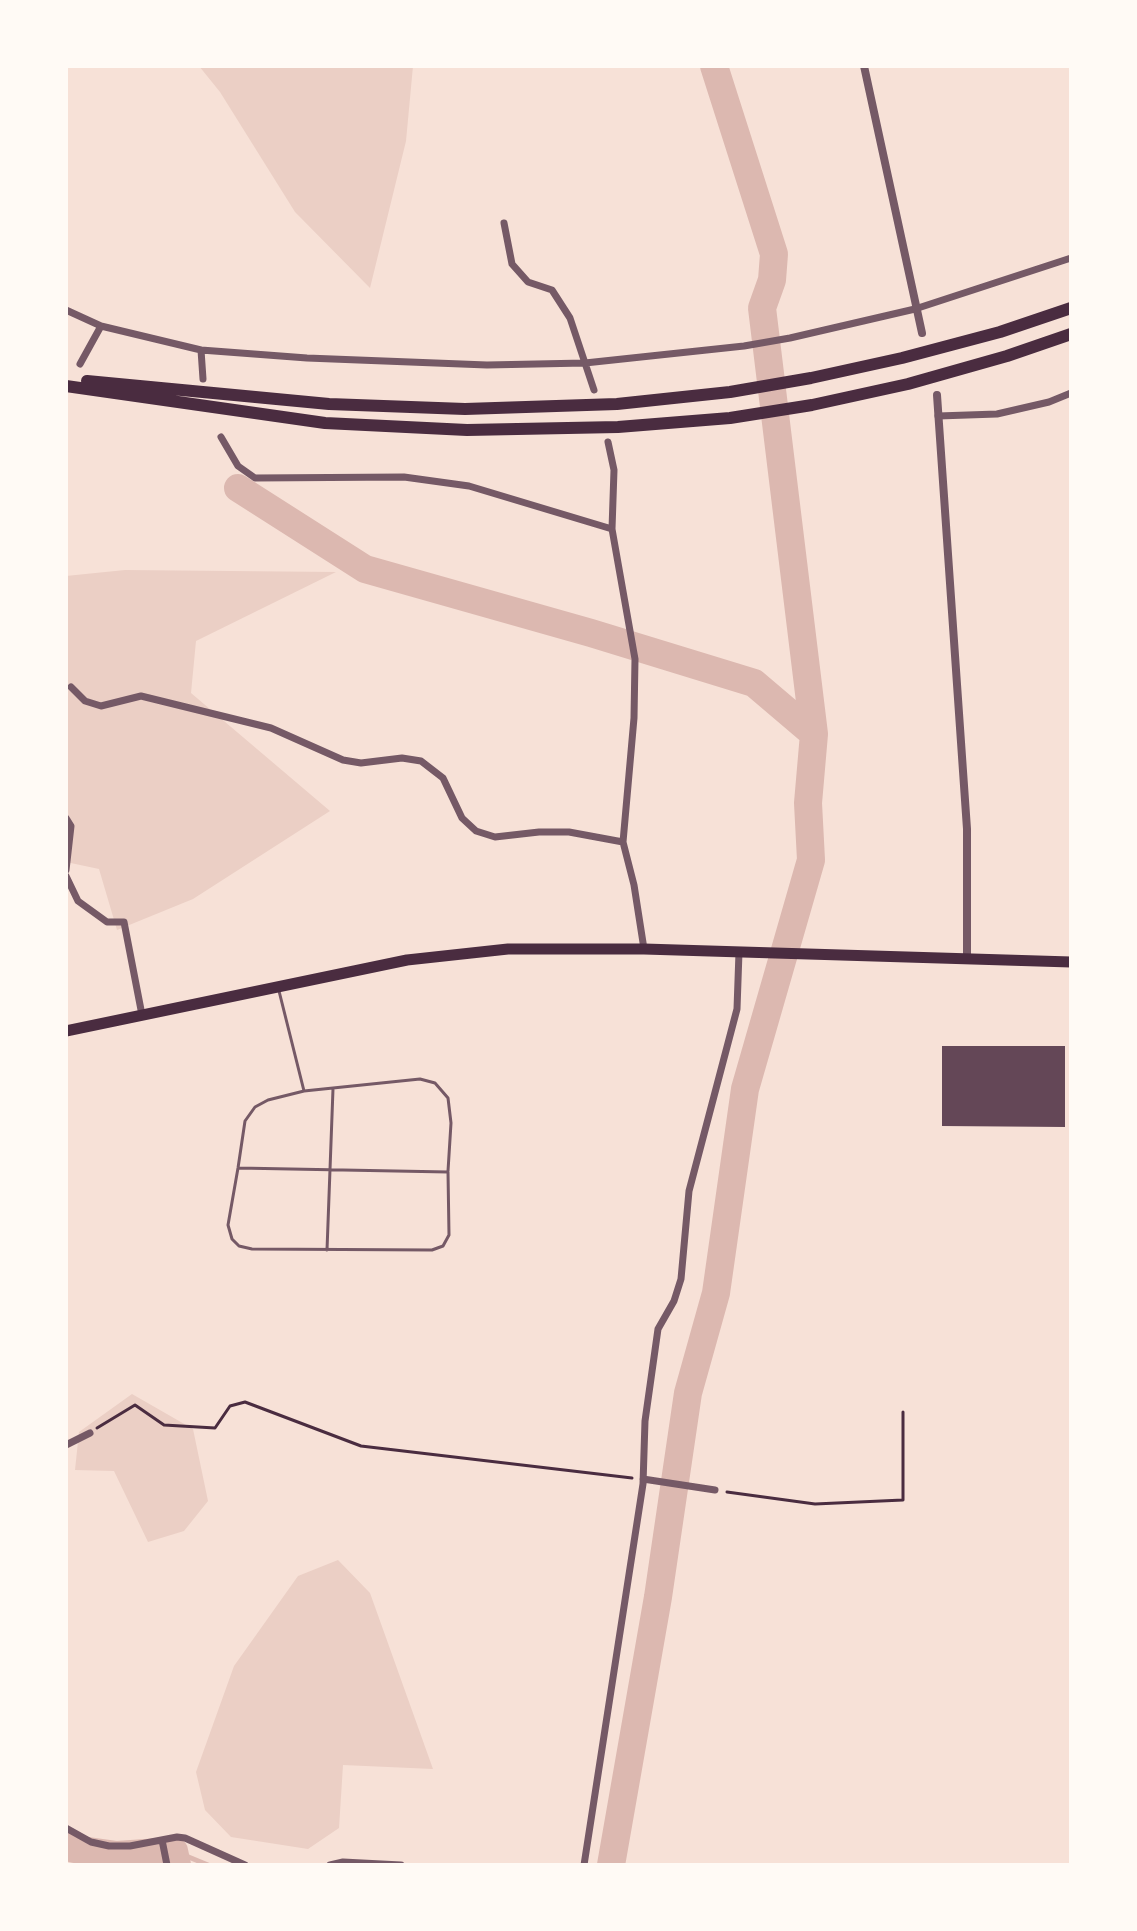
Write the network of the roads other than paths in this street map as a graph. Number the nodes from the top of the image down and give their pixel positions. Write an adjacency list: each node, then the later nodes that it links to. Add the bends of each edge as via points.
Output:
1 (864, 66): 5 (street)
2 (504, 223): 11 (street, via 512,264 528,282 552,290 570,318)
3 (1071, 258): 5 (street)
4 (1071, 308): 13 (highway, via 986,336 811,378 617,404 465,409 329,404)
5 (915, 309): 8 (street); 11 (street, via 744,346)
6 (66, 310): 7 (street)
7 (101, 326): 10 (street); 12 (street)
8 (922, 333)
9 (1071, 334): 15 (highway, via 922,380 812,405 618,427 467,430 325,423)
10 (201, 350): 11 (street, via 472,364); 14 (street)
11 (585, 363): 16 (street)
12 (80, 364)
13 (66, 379)
14 (203, 379)
15 (66, 386)
16 (594, 390)
17 (1071, 393): 19 (street, via 997,414)
18 (937, 395): 19 (street)
19 (938, 416): 30 (street, via 967,829)
20 (221, 437): 22 (street, via 238,466 255,478 404,477 469,486)
21 (608, 442): 22 (street, via 614,470)
22 (612, 529): 25 (street, via 635,659)
23 (71, 687): 25 (street, via 85,701 101,706 141,696 271,728 343,760 421,761 443,778 462,818 476,831 495,837 569,832)
24 (66, 818): 26 (street, via 71,826)
25 (623, 842): 28 (street)
26 (66, 870)
27 (66, 876): 33 (street, via 78,901 107,922 124,922)
28 (644, 949): 29 (highway); 32 (highway, via 479,952 407,960)
29 (739, 952): 30 (highway); 43 (street, via 737,1009 689,1191 681,1279 658,1329)
30 (967, 959): 31 (highway)
31 (1071, 962)
32 (278, 987): 33 (highway); 36 (lane)
33 (142, 1015): 34 (highway)
34 (66, 1031)
35 (333, 1089): 36 (lane); 38 (lane); 39 (lane, via 420,1079 435,1083 448,1098)
36 (304, 1091): 37 (lane, via 255,1107 245,1121)
37 (238, 1168): 38 (lane); 40 (lane, via 228,1225 239,1246)
38 (330, 1170): 39 (lane); 40 (lane)
39 (448, 1172): 40 (lane, via 449,1235 443,1246)
40 (327, 1250)
41 (90, 1433): 42 (street)
42 (66, 1445)
43 (643, 1479): 44 (street); 51 (street)
44 (715, 1490)
45 (66, 1828): 46 (street, via 109,1846)
46 (162, 1840): 47 (street); 48 (street, via 185,1838)
47 (166, 1861)
48 (245, 1865)
49 (330, 1865): 50 (street)
50 (401, 1865)
51 (584, 1865)

